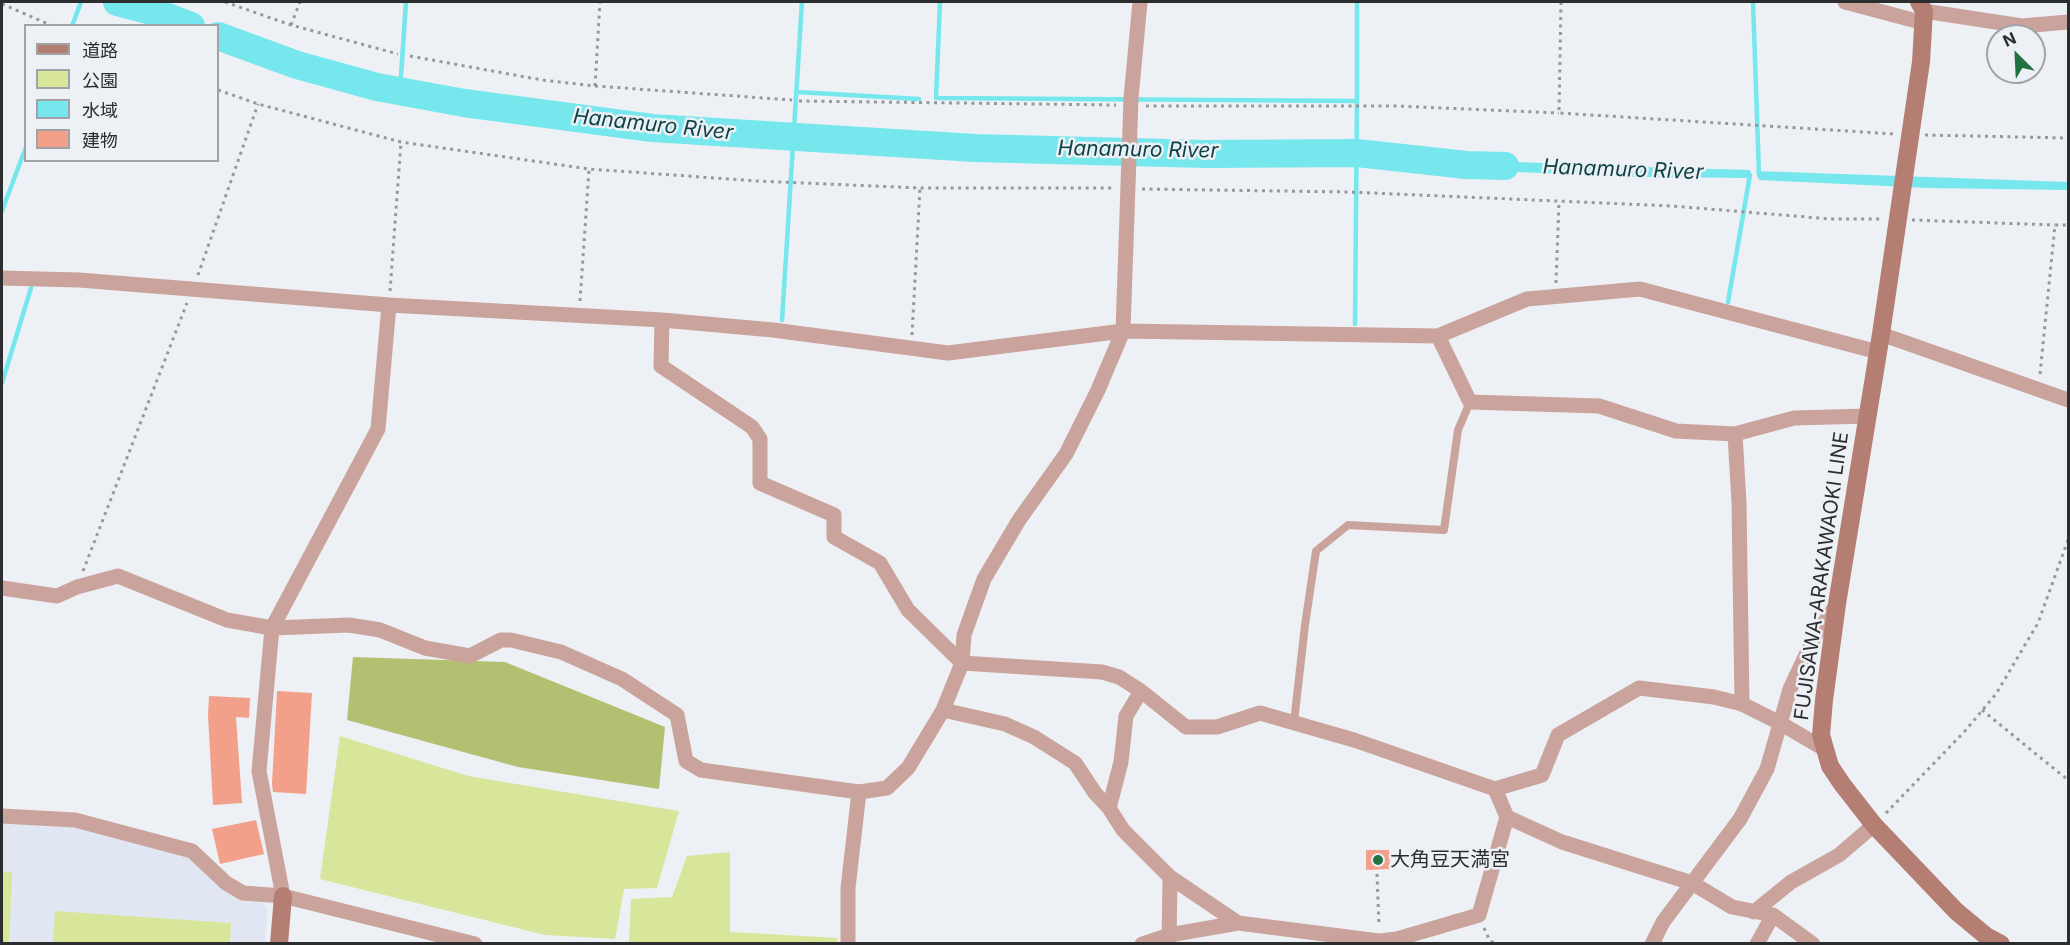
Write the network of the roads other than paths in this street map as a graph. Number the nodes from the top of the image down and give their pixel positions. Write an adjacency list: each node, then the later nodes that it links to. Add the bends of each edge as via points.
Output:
1 (1140, 2): 8 (street, via 1131,99)
2 (1845, 2): 3 (street)
3 (1922, 12): 4 (street, via 2022,26); 10 (main road, FUJISAWA-ARAKAWAOKI LINE, via 1920,62)
4 (2068, 22)
5 (2, 278): 6 (street, via 79,280)
6 (389, 305): 7 (street); 17 (street, via 378,429)
7 (662, 320): 8 (street, via 948,353); 18 (street, via 661,366 752,427 760,439 760,483 834,515 834,537 880,562 908,610)
8 (1123, 331): 9 (street); 18 (street, via 1066,454 1019,520 984,579 964,635)
9 (1438, 336): 10 (street, via 1527,299 1640,289); 12 (street)
10 (1880, 343): 11 (street); 13 (main road, FUJISAWA-ARAKAWAOKI LINE)
11 (2068, 400)
12 (1470, 402): 14 (street, via 1599,406 1676,430); 22 (lane, via 1458,429 1444,530 1348,525 1316,551)
13 (1868, 416): 14 (street, via 1794,418); 16 (main road, FUJISAWA-ARAKAWAOKI LINE)
14 (1735, 434): 20 (street)
15 (2, 588): 17 (street, via 57,596 118,576 227,620)
16 (1838, 604): 23 (street, via 1815,636 1790,688); 24 (main road, FUJISAWA-ARAKAWAOKI LINE, via 1821,735)
17 (272, 628): 26 (street, via 349,625 380,630 425,648 470,656 501,640 561,652 622,679 677,715 686,761 701,770); 33 (street, via 259,771)
18 (962, 663): 19 (street, via 1102,672); 21 (street)
19 (1141, 691): 22 (street, via 1186,727 1217,727 1260,713); 27 (street, via 1126,716 1121,762)
20 (1742, 704): 23 (street); 25 (street, via 1639,688 1558,735 1542,775)
21 (943, 710): 26 (street, via 908,768 887,788); 27 (street, via 1005,724 1034,737 1075,763)
22 (1294, 722): 25 (street)
23 (1780, 723): 24 (street); 32 (street, via 1767,769 1740,819)
24 (1826, 750): 30 (main road, FUJISAWA-ARAKAWAOKI LINE, via 1830,766)
25 (1495, 789): 29 (street)
26 (859, 792): 40 (street, via 848,888)
27 (1109, 808): 31 (street, via 1123,830)
28 (2, 816): 33 (street, via 75,820 192,850 226,883 243,893)
29 (1507, 817): 32 (street, via 1562,842); 36 (street, via 1479,915 1379,941)
30 (1874, 825): 34 (street, via 1839,855 1791,882); 45 (main road, FUJISAWA-ARAKAWAOKI LINE, via 1956,910)
31 (1170, 876): 36 (street); 37 (street)
32 (1692, 884): 34 (street, via 1732,907); 42 (street, via 1663,922)
33 (283, 896): 38 (main road); 39 (street)
34 (1754, 912): 35 (street)
35 (1773, 915): 43 (street); 44 (street)
36 (1238, 923): 37 (street)
37 (1169, 939): 41 (street)
38 (279, 944)
39 (475, 944)
40 (848, 944)
41 (1142, 944)
42 (1652, 944)
43 (1757, 944)
44 (1813, 944)
45 (2001, 944)

